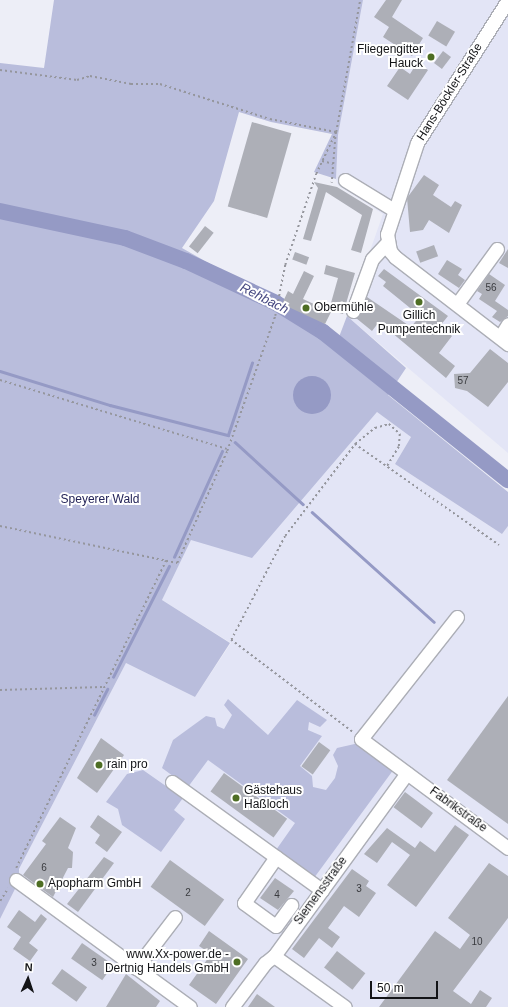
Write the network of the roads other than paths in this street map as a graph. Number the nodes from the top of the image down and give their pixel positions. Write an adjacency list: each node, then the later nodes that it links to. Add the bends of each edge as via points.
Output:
1 (502, 2): 3 (street, Hans-Böckler-Straße, via 417,143)
2 (345, 180): 3 (street)
3 (394, 210): 4 (street, Hans-Böckler-Straße)
4 (387, 243): 6 (street, via 395,258); 7 (street, via 372,259)
5 (497, 249): 6 (street)
6 (457, 304): 9 (street)
7 (353, 311)
8 (508, 324): 9 (street)
9 (504, 340)
10 (457, 617): 11 (street, Fabrikstraße, via 362,739)
11 (407, 773): 13 (street, Fabrikstraße); 16 (street, Siemensstraße)
12 (172, 782): 14 (street)
13 (508, 848)
14 (276, 857): 16 (street); 17 (street, via 244,903 276,926)
15 (16, 880): 20 (street)
16 (322, 890): 19 (street, Siemensstraße)
17 (291, 906)
18 (175, 917): 20 (street)
19 (274, 956): 22 (street, Siemensstraße, via 265,963); 23 (street)
20 (136, 968): 21 (street)
21 (190, 1007)
22 (232, 1007)
23 (345, 1007)

